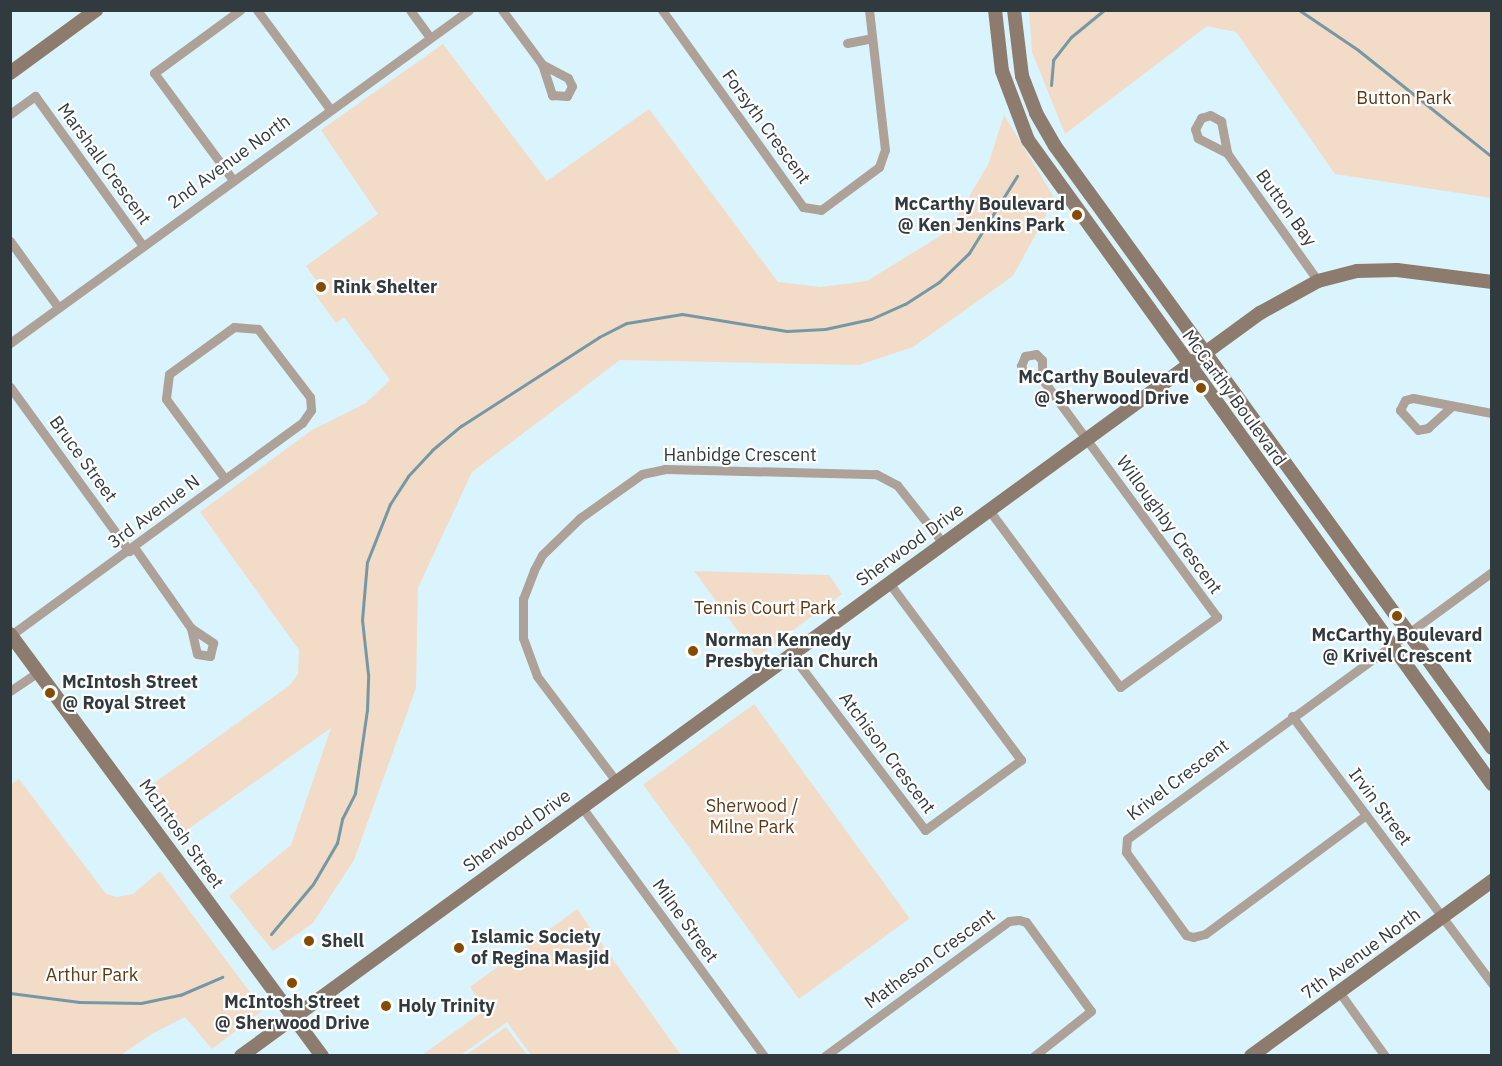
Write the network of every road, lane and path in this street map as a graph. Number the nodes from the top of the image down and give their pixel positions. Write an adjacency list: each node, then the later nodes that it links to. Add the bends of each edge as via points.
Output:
1 (96, 10): 15 (street)
2 (240, 10): 19 (street, via 154,73)
3 (257, 10): 16 (street)
4 (410, 10): 11 (street)
5 (469, 10): 11 (street, 2nd Avenue North)
6 (502, 10): 14 (street)
7 (869, 10): 12 (street, Forsyth Crescent)
8 (995, 10): 27 (street, McCarthy Boulevard, via 1002,71 1028,140)
9 (1014, 10): 26 (street, McCarthy Boulevard, via 1022,75 1036,112)
10 (665, 11): 12 (street, Forsyth Crescent, via 803,207 821,210 879,167 885,150)
11 (430, 38): 16 (street, 2nd Avenue North)
12 (872, 38): 13 (street)
13 (846, 43)
14 (542, 64)
15 (10, 73)
16 (330, 109): 19 (street, 2nd Avenue North)
17 (10, 114): 21 (street, Marshall Crescent, via 35,96)
18 (1227, 153): 22 (street, Button Bay)
19 (233, 180): 21 (street, 2nd Avenue North)
20 (10, 241): 24 (street)
21 (143, 246): 24 (street, 2nd Avenue North)
22 (1318, 281): 23 (street, Sherwood Drive, via 1357,272 1397,270); 26 (street, Sherwood Drive, via 1260,314)
23 (1491, 282)
24 (57, 307): 25 (street, 2nd Avenue North)
25 (10, 343)
26 (1204, 356): 27 (street, Sherwood Drive); 40 (street, McCarthy Boulevard)
27 (1189, 367): 32 (street, Sherwood Drive); 42 (street, McCarthy Boulevard)
28 (1042, 379): 32 (street)
29 (10, 387): 36 (street, Bruce Street)
30 (1451, 407): 30 (street, via 1413,398 1405,400 1400,411 1418,430 1434,424); 31 (street)
31 (1491, 413)
32 (1086, 440): 34 (street, Sherwood Drive); 34 (street, Willoughby Crescent, via 1217,617 1120,687)
33 (225, 479): 33 (street, 3rd Avenue N, via 166,399 169,374 234,327 258,329 310,397 311,410 302,423); 36 (street, 3rd Avenue N)
34 (989, 510): 35 (street, Sherwood Drive)
35 (943, 543): 38 (street, Sherwood Drive); 48 (street, Hanbidge Crescent, via 897,485 876,474 665,469 642,474 579,518 542,555 534,570 523,599 523,638 537,676)
36 (132, 549): 39 (street, Bruce Street); 41 (street, 3rd Avenue N)
37 (1491, 572): 40 (street, Krivel Crescent)
38 (889, 583): 43 (street, Sherwood Drive); 43 (street, Atchison Crescent, via 1021,760 1012,767 925,830)
39 (191, 628)
40 (1405, 633): 42 (street, Krivel Crescent); 47 (street, McCarthy Boulevard)
41 (11, 635): 44 (street, McIntosh Street)
42 (1389, 644): 46 (street, Krivel Crescent); 49 (street, McCarthy Boulevard)
43 (791, 654): 48 (street, Sherwood Drive)
44 (38, 672): 45 (street); 56 (street, McIntosh Street)
45 (10, 691)
46 (1292, 716): 51 (street, Irvin Street); 51 (street, Krivel Crescent, via 1127,839 1126,852 1186,935 1205,934)
47 (1491, 748)
48 (616, 781): 50 (street, Sherwood Drive)
49 (1491, 784)
50 (581, 806): 56 (street, Sherwood Drive); 59 (street, Milne Street)
51 (1366, 815): 53 (street, Irvin Street)
52 (1491, 881): 53 (street, 7th Avenue North)
53 (1443, 917): 54 (street, Irvin Street); 55 (street, 7th Avenue North)
54 (1491, 983)
55 (1340, 993): 62 (street, 7th Avenue North); 63 (street)
56 (293, 1017): 57 (street, Sherwood Drive); 58 (street, McIntosh Street)
57 (241, 1056)
58 (322, 1056)
59 (764, 1056)
60 (825, 1056): 61 (street, Matheson Crescent, via 1009,921 1019,920 1026,922 1091,1011)
61 (1034, 1056)
62 (1251, 1056)
63 (1385, 1056)

